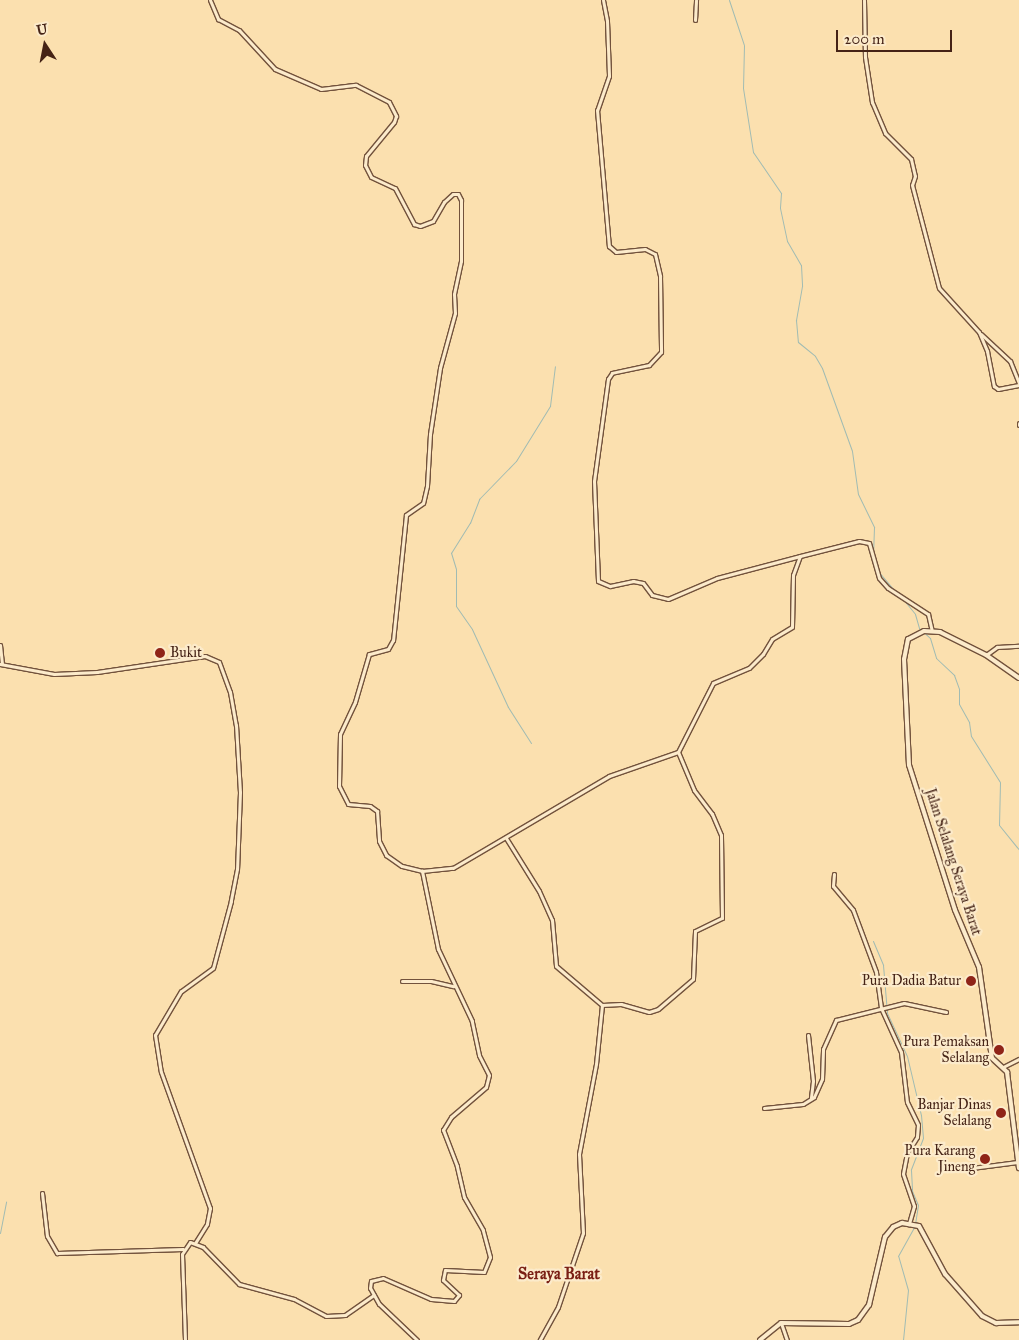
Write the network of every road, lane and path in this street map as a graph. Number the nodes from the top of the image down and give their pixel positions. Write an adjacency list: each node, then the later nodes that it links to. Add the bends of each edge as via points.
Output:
1 (210, 0): 17 (street, via 218,19 239,30 274,69 321,89 356,85 389,102 396,116 394,122 366,156 365,165 371,177 395,188 414,224 420,226 432,221 453,194 458,194 461,200 461,261 454,294 455,313 440,368 430,434 428,486 423,503 406,516 392,645 369,654 355,702 344,723 339,753 339,786 348,804 376,809 383,851 402,866)
2 (603, 0): 8 (street, via 608,21 609,76 597,110 610,246 616,252 645,249 655,254 660,276 661,352 649,365 612,374 608,379 594,481 598,581 610,586 633,581 643,583 652,595 668,599 717,578)
3 (696, 0): 5 (street)
4 (864, 0): 6 (street, via 865,57 877,116 885,133 911,159 915,176 912,185 939,288)
5 (695, 20)
6 (979, 332): 7 (street, via 1010,361); 7 (street, via 987,351 994,386 998,389)
7 (1019, 384)
8 (800, 556): 9 (street, via 859,542 869,543 879,578 888,588 928,614); 15 (street, via 793,575 792,627 772,639 749,668 713,683)
9 (932, 631): 12 (street); 26 (street, Jalan Selalang Seraya Barat, via 912,635 906,647 909,710 906,752 955,910 979,966 992,1058 994,1063)
10 (0, 644): 13 (street)
11 (1019, 646): 12 (street, via 997,648)
12 (986, 654): 14 (street)
13 (1, 664): 37 (street, via 54,674 97,672 205,656 219,662 230,692 236,724 240,792 238,869 231,902 213,968 181,992 156,1034 161,1072 210,1208 209,1218)
14 (1019, 678)
15 (678, 752): 16 (street, via 609,776); 21 (street, via 694,790 712,814 721,835 722,918 695,931 693,979 662,1006 648,1012 622,1004)
16 (506, 838): 17 (street, via 453,868); 21 (street, via 539,891 552,920 556,966)
17 (422, 871): 20 (street, via 438,949)
18 (834, 874): 22 (street, via 833,886 853,910 876,972)
19 (402, 981): 20 (street, via 431,981)
20 (454, 986): 39 (street, via 472,1021 489,1082 451,1117 443,1132 457,1166 464,1198 486,1236 489,1264 486,1271 479,1274 452,1268 445,1270 443,1280 459,1296 454,1301 431,1299 383,1278 370,1282)
21 (602, 1006): 44 (street, via 596,1064 579,1154 583,1233 564,1294)
22 (881, 1008): 23 (street, via 904,1003); 27 (street, via 832,1024 823,1049 821,1084); 36 (street, via 901,1052 908,1102 918,1125 917,1137 907,1153 903,1174 914,1206)
23 (946, 1012)
24 (808, 1035): 27 (street, via 813,1082)
25 (1019, 1059): 26 (street)
26 (1003, 1067): 30 (street, Jalan Selalang Seraya Barat, via 1007,1072)
27 (810, 1101): 28 (street)
28 (764, 1108)
29 (1019, 1116): 30 (street)
30 (1012, 1117): 31 (street, Jalan Selalang Seraya Barat)
31 (1017, 1139): 32 (street, Jalan Selalang Seraya Barat)
32 (1018, 1162): 33 (street, Jalan Selalang Seraya Barat); 34 (street)
33 (1019, 1168)
34 (964, 1169)
35 (42, 1193): 38 (street, via 47,1236 57,1253)
36 (910, 1224): 40 (street, via 918,1226 945,1274 970,1304 996,1323); 41 (street, via 896,1225 885,1237 869,1305 858,1320 840,1325)
37 (195, 1242): 38 (street, via 188,1243); 39 (street, via 240,1284 294,1299 326,1316 345,1315)
38 (183, 1249): 42 (street)
39 (374, 1296): 43 (street)
40 (1019, 1322)
41 (781, 1324): 45 (street); 46 (street)
42 (185, 1340)
43 (417, 1340)
44 (540, 1340)
45 (760, 1340)
46 (788, 1340)

